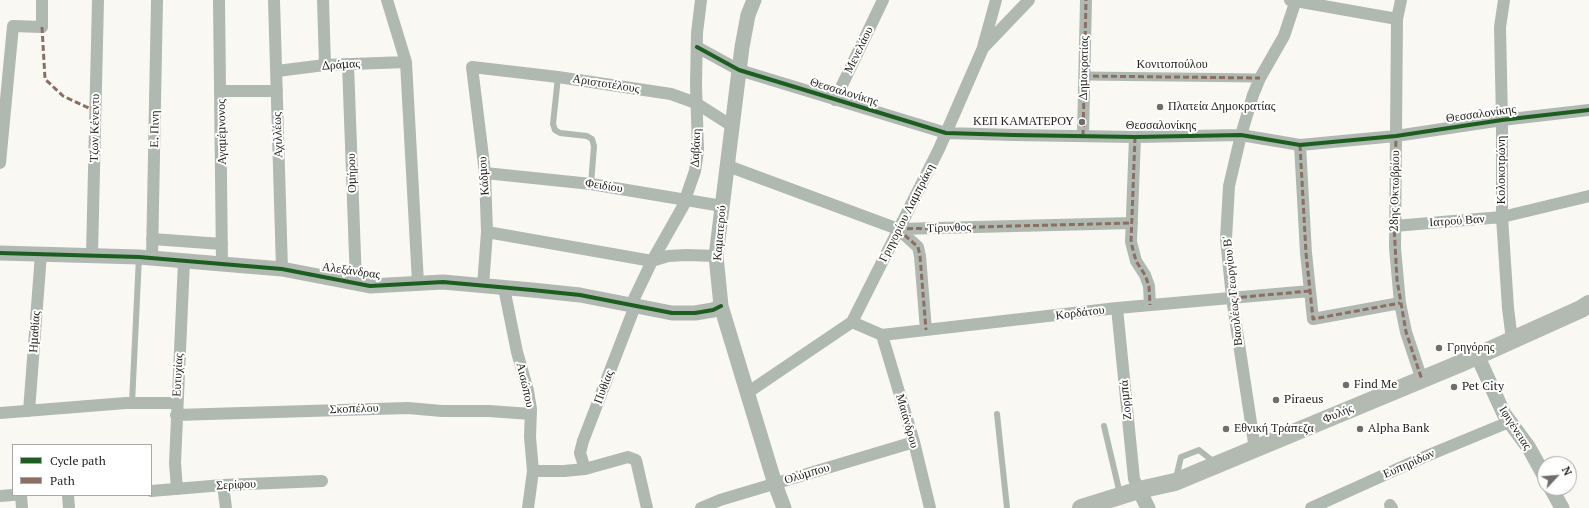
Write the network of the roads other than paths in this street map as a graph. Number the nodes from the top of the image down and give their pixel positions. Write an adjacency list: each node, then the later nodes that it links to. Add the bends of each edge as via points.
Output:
1 (42, 0): 42 (street, via 42,27 13,26)
2 (98, 0): 58 (street, Τζων Κένεντυ)
3 (157, 0): 54 (street, Ε. Πινη)
4 (220, 0): 29 (street, Αγαμέμνονος)
5 (274, 0): 25 (street, Αχιλλέως)
6 (323, 0): 22 (street)
7 (387, 0): 20 (street)
8 (701, 0): 18 (street, Δαβάκη)
9 (754, 0): 24 (street, Καματερού, via 748,15)
10 (883, 0): 31 (street, Μενελάου)
11 (996, 0): 19 (street)
12 (1029, 0): 19 (street, Γρηγορίου Λαμπράκη)
13 (1086, 0): 26 (street, Δημοκρατίας)
14 (1294, 0): 17 (street); 28 (street, Βασιλέως Γεωργίου Β', via 1284,36)
15 (1401, 0): 17 (street, 28ης Οκτωβρίου)
16 (1504, 0): 34 (street, Κολοκοτρώνη, via 1500,27)
17 (1397, 19): 39 (street, 28ης Οκτωβρίου)
18 (697, 47): 24 (street, Θεσσαλονίκης); 32 (street, Δαβάκη)
19 (983, 48): 36 (street, Γρηγορίου Λαμπράκη)
20 (406, 62): 21 (street, Δράμας); 66 (street)
21 (348, 64): 22 (street, Δράμας); 65 (street, Ομήρου)
22 (325, 65): 25 (street, Δράμας)
23 (472, 67): 27 (street, Αριστοτέλους); 44 (street, Κάδμου)
24 (739, 70): 31 (street, Θεσσαλονίκης); 35 (street, Καματερού)
25 (276, 71): 30 (street, Αχιλλέως)
26 (1084, 76): 28 (street, Κονιτοπούλου); 38 (street, Δημοκρατίας)
27 (558, 77): 32 (street, Αριστοτέλους, via 671,94); 45 (lane, via 555,130 592,139 594,146)
28 (1260, 78): 37 (street, Βασιλέως Γεωργίου Β')
29 (221, 91): 30 (street); 55 (street, Αγαμέμνονος)
30 (277, 91): 64 (street, Αχιλλέως)
31 (835, 100): 36 (street, Θεσσαλονίκης)
32 (696, 103): 35 (street, Αριστοτέλους); 47 (street, Δαβάκη, via 697,164)
33 (1589, 110): 34 (street, Θεσσαλονίκης)
34 (1502, 120): 39 (street, Θεσσαλονίκης); 49 (street, Κολοκοτρώνη)
35 (732, 126): 43 (street, Καματερού)
36 (946, 133): 38 (street, Θεσσαλονίκης); 52 (street, Γρηγορίου Λαμπράκη)
37 (1241, 135): 40 (street, Θεσσαλονίκης); 41 (street, Θεσσαλονίκης); 70 (street, Βασιλέως Γεωργίου Β', via 1229,186 1226,239)
38 (1083, 136): 40 (street, Θεσσαλονίκης)
39 (1396, 136): 41 (street, Θεσσαλονίκης); 51 (street, 28ης Οκτωβρίου)
40 (1135, 137): 50 (street)
41 (1300, 145): 69 (street)
42 (0, 163)
43 (728, 166): 48 (street, Καματερού); 52 (street, Τίρυνθος)
44 (485, 173): 45 (street, Φειδίου); 53 (street, Κάδμου)
45 (591, 184): 47 (street, Φειδίου)
46 (1589, 196): 49 (street, Ιατρού Βαν)
47 (686, 201): 48 (street, Φειδίου); 62 (street, Δαβάκη)
48 (722, 206): 59 (street, Καματερού)
49 (1502, 217): 51 (street, Ιατρού Βαν); 80 (street, Κολοκοτρώνη)
50 (1132, 223): 52 (street, Τίρυνθος); 73 (street, via 1133,254 1149,286)
51 (1394, 226): 71 (street, 28ης Οκτωβρίου)
52 (898, 229): 77 (street, Γρηγορίου Λαμπράκη); 78 (street, via 918,247)
53 (487, 232): 62 (street); 67 (street, Κάδμου)
54 (152, 239): 55 (street); 60 (street, Ε. Πινη)
55 (222, 244): 63 (street, Αγαμέμνονος)
56 (0, 253): 57 (street, Αλεξάνδρας)
57 (41, 254): 58 (street, Αλεξάνδρας); 86 (street, Ημαθίας)
58 (92, 255): 60 (street, Αλεξάνδρας)
59 (716, 256): 62 (street, via 687,254); 75 (street, Καματερού)
60 (146, 258): 61 (street, Αλεξάνδρας); 84 (lane)
61 (184, 261): 63 (street, Αλεξάνδρας); 85 (street, Ευτυχίας)
62 (652, 261): 74 (street, Δαβάκη)
63 (222, 264): 64 (street, Αλεξάνδρας)
64 (282, 269): 65 (street, Αλεξάνδρας)
65 (356, 283): 66 (street, Αλεξάνδρας, via 370,286)
66 (418, 283): 67 (street, Αλεξάνδρας, via 443,282)
67 (483, 286): 68 (street, Αλεξάνδρας)
68 (504, 288): 74 (street, Αλεξάνδρας, via 580,295); 88 (street, Αισώπου)
69 (1310, 291): 70 (street, Κορδάτου); 71 (street, via 1313,319)
70 (1232, 298): 73 (street, Κορδάτου); 93 (street, Βασιλέως Γεωργίου Β')
71 (1400, 303): 82 (street, 28ης Οκτωβρίου, via 1406,332)
72 (1589, 304): 80 (main road, Φυλής, via 1581,310)
73 (1150, 305): 76 (street, Κορδάτου)
74 (633, 306): 75 (street, Αλεξάνδρας, via 672,313 695,313); 95 (street, Πυθίας, via 583,441 580,453)
75 (721, 306): 83 (street, Καματερού)
76 (1118, 308): 78 (street, Κορδάτου); 101 (street, Ζορμπά, via 1134,479)
77 (852, 322): 79 (street, Κορδάτου); 83 (street, Γρηγορίου Λαμπράκη)
78 (926, 330): 79 (street, Κορδάτου)
79 (882, 334): 92 (street, Μαιάνδρου)
80 (1512, 340): 81 (main road, Φυλής)
81 (1477, 355): 82 (main road, Φυλής); 90 (street, Ιφιγένειας)
82 (1422, 380): 93 (main road, Φυλής)
83 (747, 393): 98 (street, Καματερού)
84 (132, 403): 85 (street, Σκοπέλου); 86 (street, Σκοπέλου)
85 (177, 409): 88 (street, Σκοπέλου, via 402,408); 100 (street, Ευτυχίας, via 174,472)
86 (29, 411): 87 (street, Σκοπέλου)
87 (0, 413)
88 (531, 414): 96 (street, Αισώπου)
89 (997, 414): 118 (lane)
90 (1509, 422): 94 (street, Ιφιγένειας); 121 (street, Ευπηρίδων)
91 (1104, 426): 107 (lane)
92 (914, 442): 98 (street, Ολύμπου); 117 (street, Μαιάνδρου)
93 (1255, 449): 101 (main road, Φυλής, via 1175,482)
94 (1537, 463)
95 (584, 468): 96 (street, via 564,471); 114 (street, via 628,457 636,460)
96 (533, 470): 113 (street, Αισώπου)
97 (322, 481): 99 (street, Σερίφου)
98 (775, 484): 115 (street, Ολύμπου); 116 (street, Καματερού)
99 (223, 485): 100 (street, Σερίφου); 112 (street)
100 (177, 489): 102 (street, Σερίφου)
101 (1139, 490): 107 (main road, Φυλής); 120 (street)
102 (152, 491)
103 (12, 495): 104 (street)
104 (0, 496)
105 (21, 496): 110 (street)
106 (68, 496): 111 (street)
107 (1120, 496): 119 (main road, Φυλής)
108 (1554, 496): 109 (street)
109 (1558, 507)
110 (22, 508)
111 (69, 508)
112 (226, 508)
113 (528, 508)
114 (647, 508)
115 (701, 508)
116 (784, 508)
117 (930, 508)
118 (1007, 508)
119 (1081, 508)
120 (1148, 508)
121 (1311, 508)

